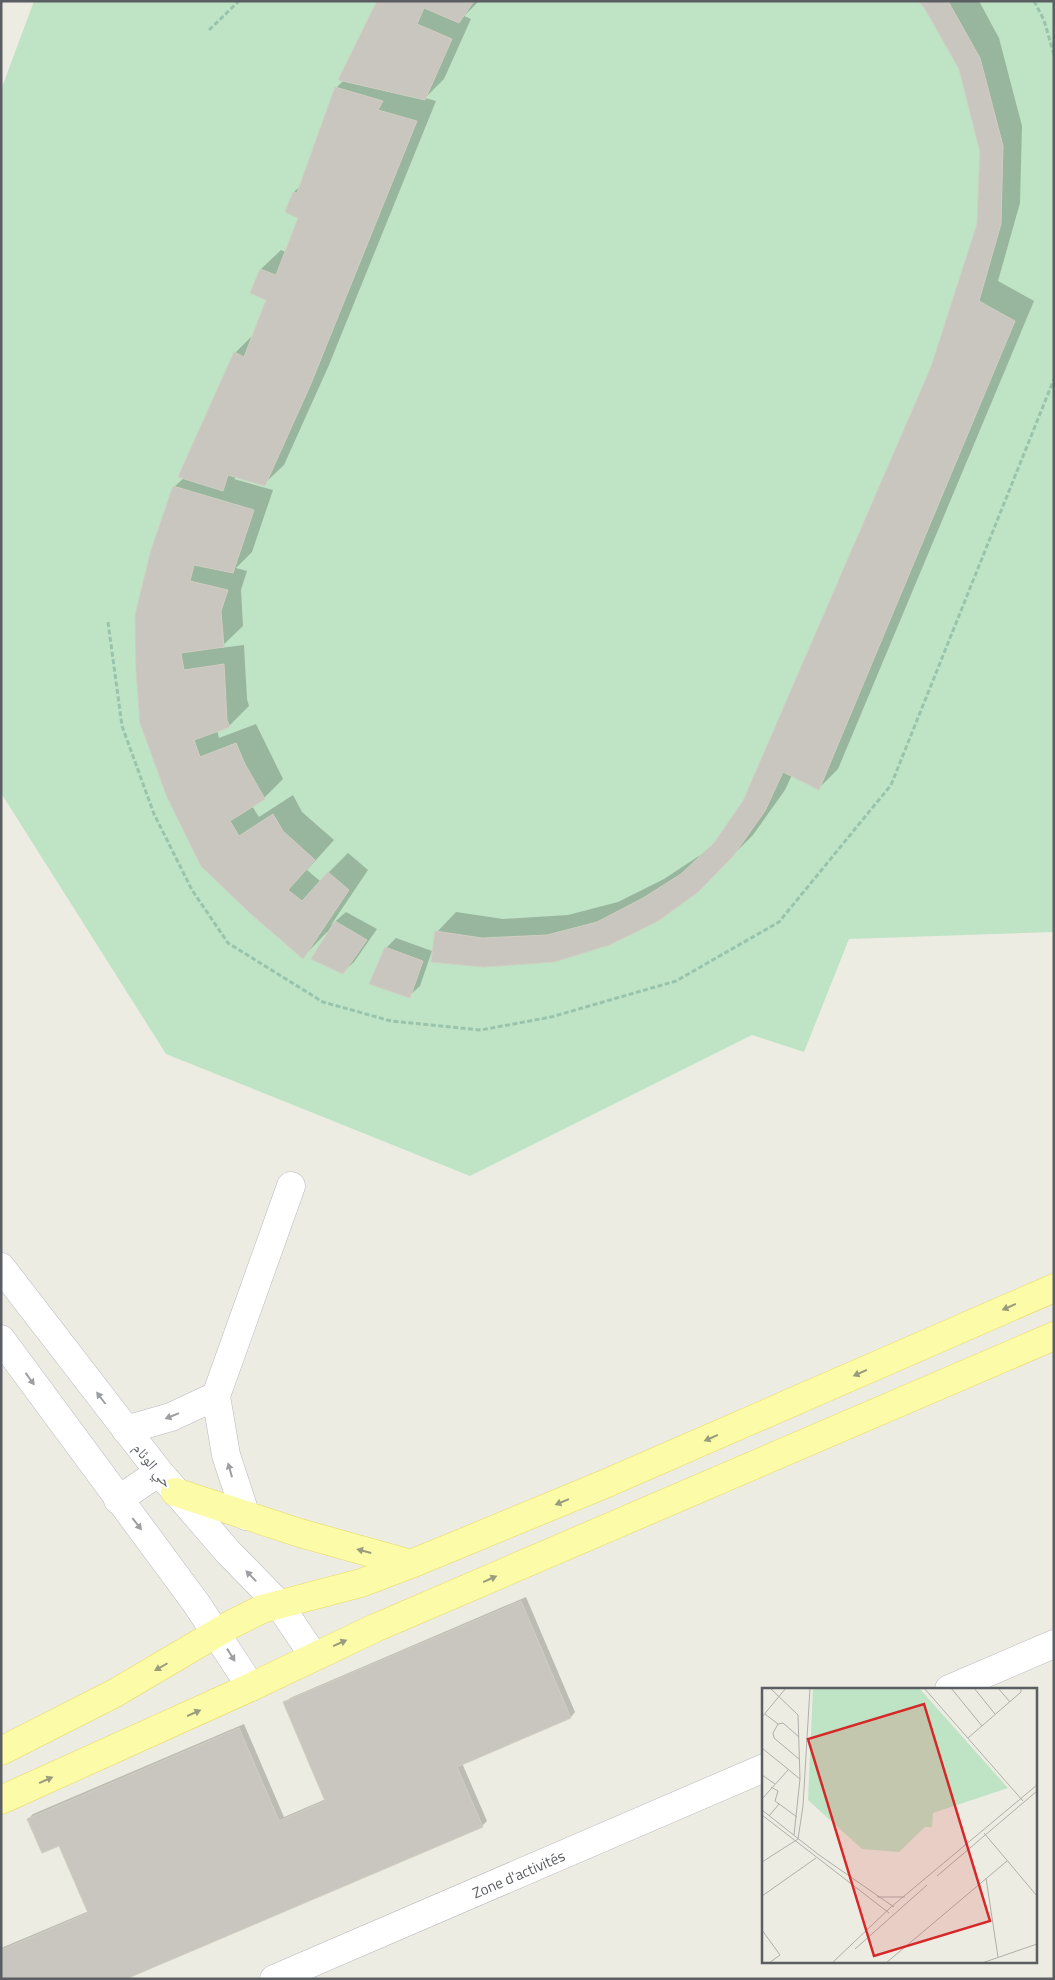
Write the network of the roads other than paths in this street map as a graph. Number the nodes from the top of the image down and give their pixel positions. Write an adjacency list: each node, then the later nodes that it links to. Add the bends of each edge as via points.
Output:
1 (291, 1186): 6 (street)
2 (1, 1268): 7 (street, حي الوئام, one-way to 2)
3 (1054, 1288): 11 (main road, one-way to 11, via 607,1483)
4 (1054, 1336): 15 (main road, one-way to 4)
5 (1, 1339): 9 (street, one-way to 9)
6 (216, 1396): 7 (street, one-way to 7, via 171,1417); 10 (street, one-way to 6, via 226,1455)
7 (126, 1430): 8 (street, حي الوئام)
8 (167, 1482): 9 (street); 10 (main road); 12 (street, حي الوئام, one-way to 8)
9 (118, 1500): 13 (street, one-way to 13)
10 (246, 1516): 11 (main road, one-way to 10)
11 (411, 1564): 12 (main road, via 361,1583)
12 (278, 1603): 13 (main road); 15 (street, حي الوئام)
13 (217, 1633): 16 (street, one-way to 16); 18 (main road, one-way to 18, via 115,1693)
14 (1054, 1644): 17 (street)
15 (313, 1655): 16 (main road)
16 (251, 1687): 20 (main road, one-way to 16)
17 (951, 1688)
18 (1, 1751)
19 (762, 1769): 21 (street, Zone d'activités)
20 (1, 1800)
21 (274, 1979)

